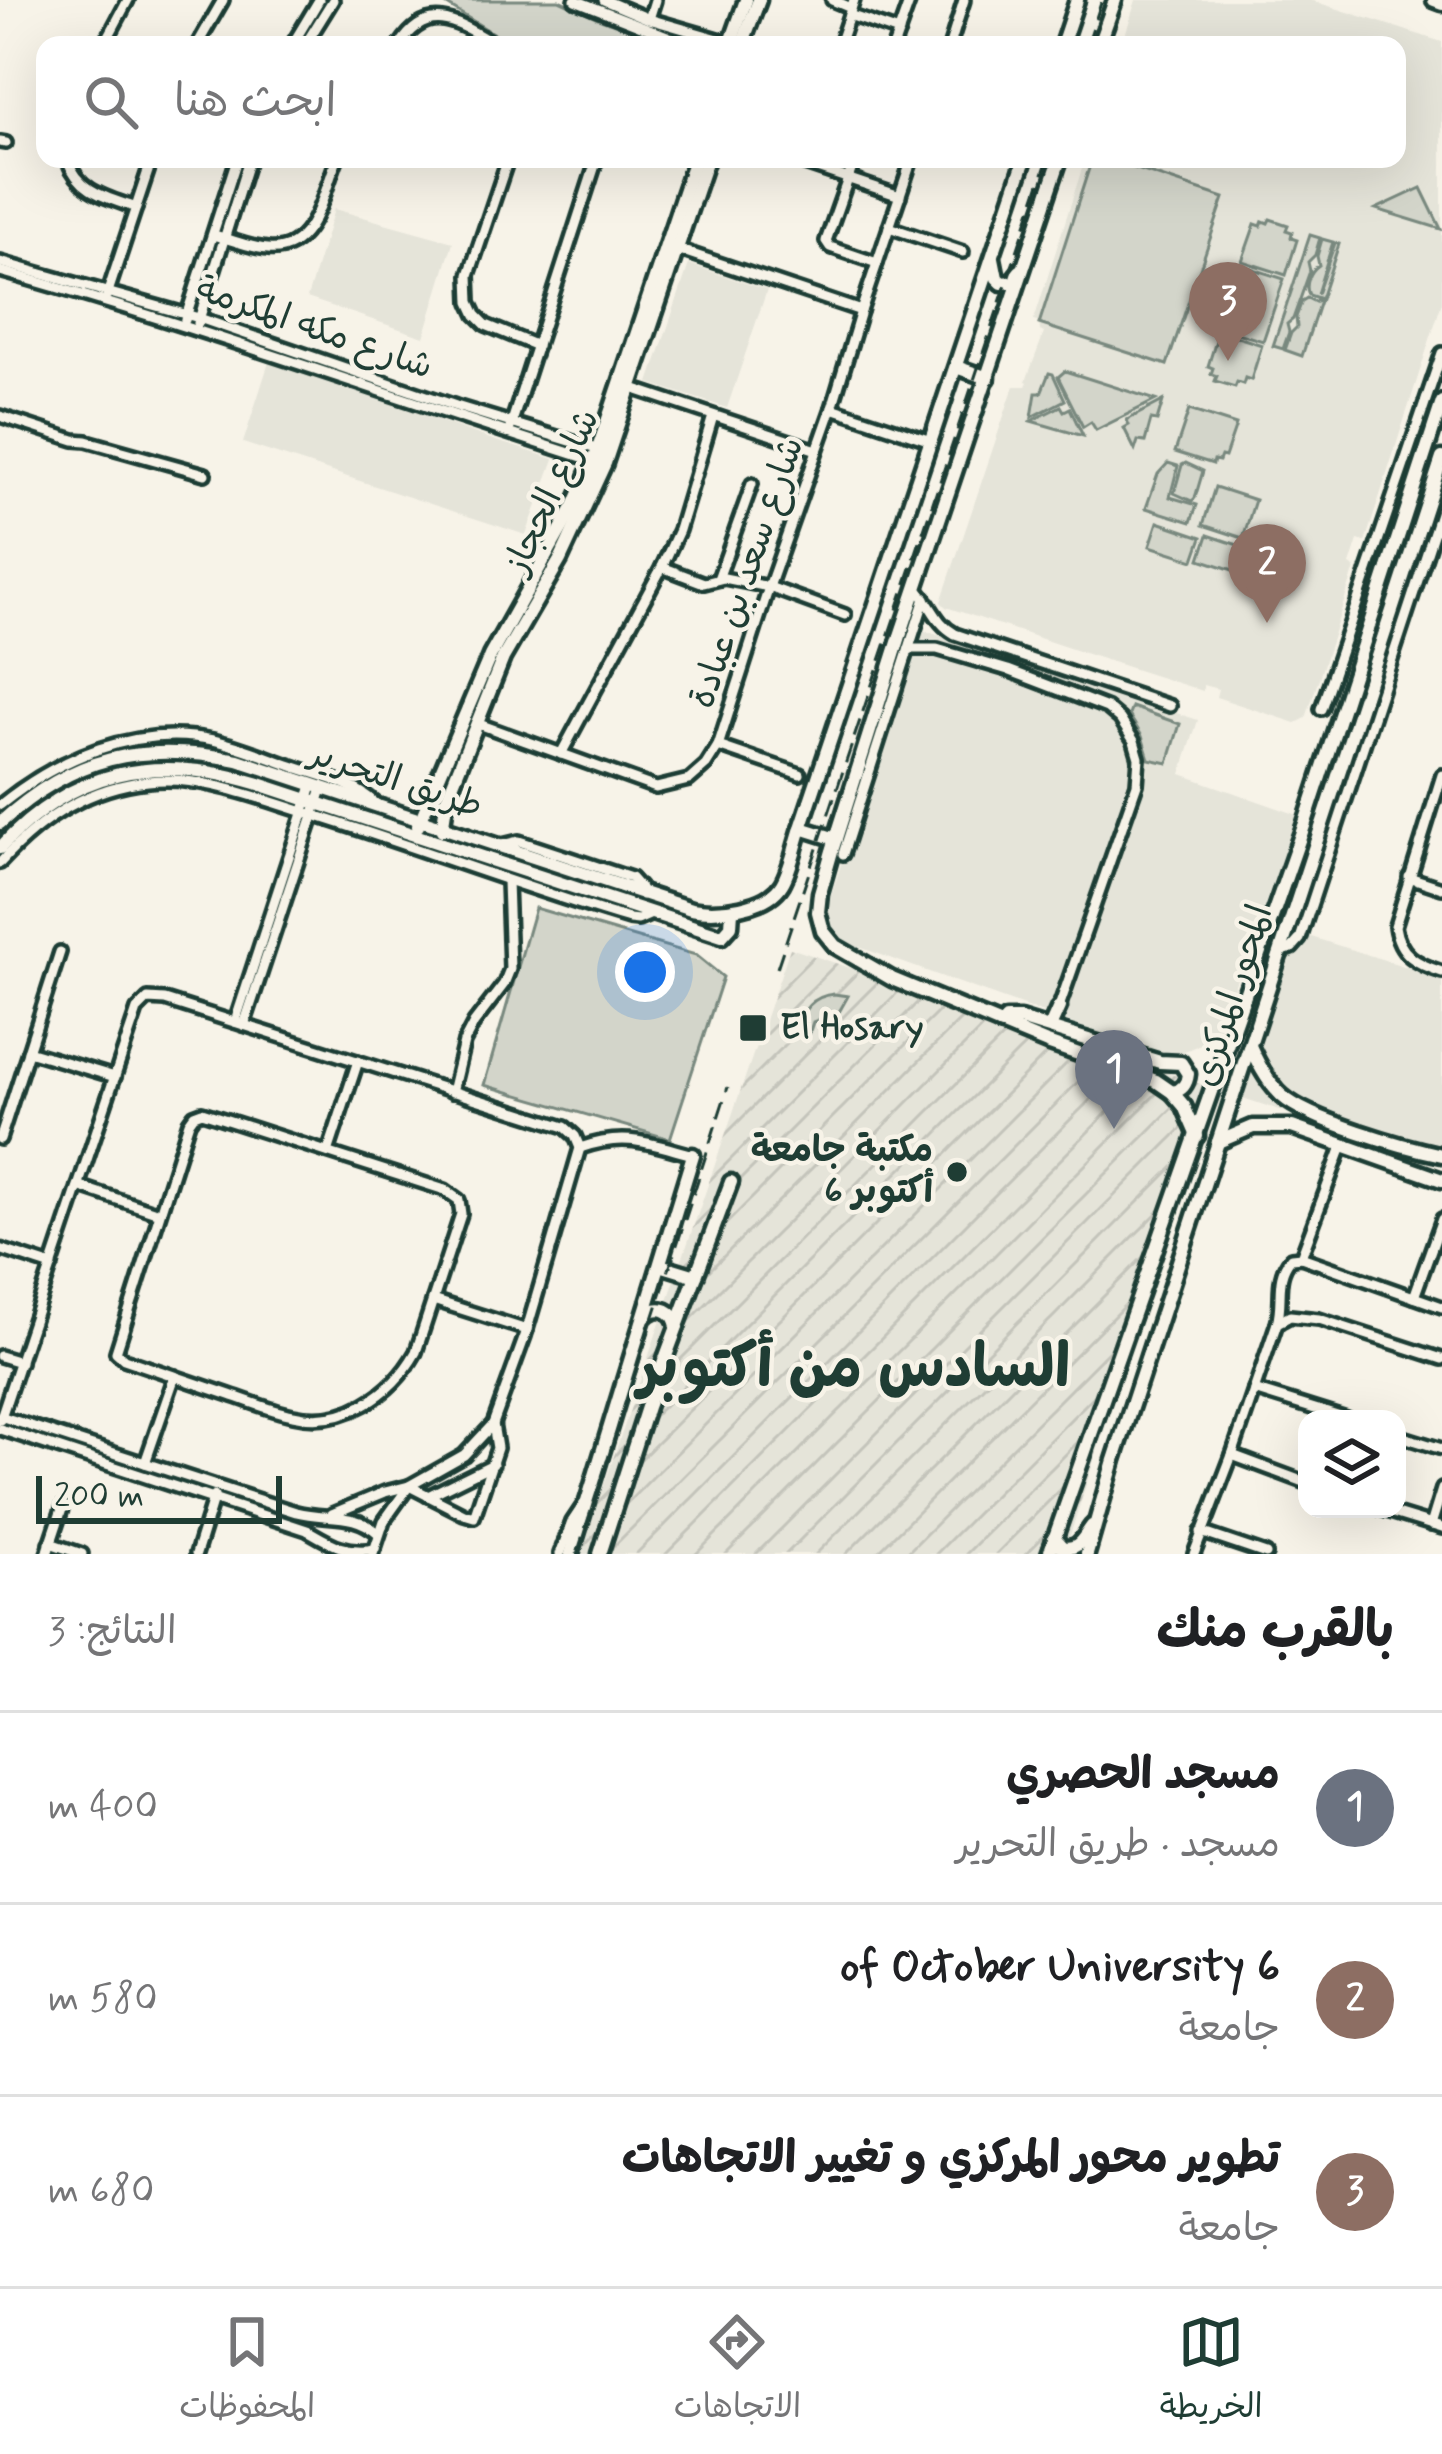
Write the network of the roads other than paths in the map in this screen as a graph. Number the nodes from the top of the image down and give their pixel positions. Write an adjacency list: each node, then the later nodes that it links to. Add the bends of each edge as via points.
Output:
1 (128, 0): 18 (street)
2 (224, 0): 19 (street)
3 (319, 0): 20 (street)
4 (333, 0): 21 (street)
5 (575, 0): 24 (street)
6 (604, 0): 16 (street)
7 (656, 0): 16 (street)
8 (746, 0): 26 (main road)
9 (759, 0): 27 (main road)
10 (832, 0): 15 (street)
11 (910, 0): 17 (street)
12 (964, 0): 29 (street)
13 (1115, 0): 31 (main road)
14 (1074, 4): 30 (main road)
15 (852, 8): 17 (street)
16 (649, 19): 25 (street)
17 (899, 32): 28 (street)
18 (109, 36)
19 (202, 36)
20 (297, 36)
21 (311, 36)
22 (406, 36): 23 (street, via 442,19)
23 (481, 36)
24 (667, 36)
25 (707, 36)
26 (737, 36)
27 (739, 36)
28 (897, 36)
29 (953, 36)
30 (1065, 36)
31 (1102, 36)
32 (70, 168): 48 (street, via 89,191)
33 (149, 168): 48 (street)
34 (235, 168): 50 (street)
35 (246, 168): 50 (street)
36 (333, 168): 50 (street, via 298,240 270,250)
37 (505, 168): 60 (street, via 469,275 470,302 486,325)
38 (594, 168): 60 (street)
39 (692, 168): 72 (main road, شارع الحجاز)
40 (704, 168): 51 (main road, شارع الحجاز)
41 (820, 168): 46 (street)
42 (852, 168): 46 (street)
43 (909, 168): 47 (street, شارع سعد بن عبادة)
44 (1022, 168): 53 (main road)
45 (1057, 168): 56 (main road)
46 (848, 178): 47 (street); 54 (street, via 826,241)
47 (900, 196): 49 (street, شارع سعد بن عبادة)
48 (136, 208): 57 (street)
49 (889, 227): 52 (street); 54 (street, شارع سعد بن عبادة)
50 (219, 237): 59 (street)
51 (677, 249): 58 (street); 64 (main road, شارع الحجاز)
52 (963, 252)
53 (992, 256): 56 (main road, via 1002,283); 62 (main road)
54 (877, 263): 58 (street, شارع سعد بن عبادة)
55 (0, 266): 57 (street, شارع مكه المكرمة)
56 (1024, 266): 63 (main road)
57 (107, 296): 59 (street, شارع مكه المكرمة)
58 (861, 311): 66 (street, شارع سعد بن عبادة)
59 (192, 321): 69 (street, شارع مكه المكرمة)
60 (537, 346): 69 (street)
61 (1442, 353): 84 (street)
62 (956, 367): 63 (main road); 70 (main road)
63 (988, 378): 80 (main road)
64 (632, 388): 68 (street); 72 (main road, شارع الحجاز)
65 (1442, 403): 120 (main road, المحور المركزى)
66 (832, 408): 70 (street); 71 (street, شارع سعد بن عبادة)
67 (0, 416): 74 (street)
68 (712, 416): 71 (street); 77 (street)
69 (510, 428): 72 (street, شارع مكه المكرمة)
70 (931, 441): 96 (main road)
71 (817, 450): 79 (street, شارع سعد بن عبادة)
72 (601, 457): 85 (main road, شارع الحجاز, via 560,560); 95 (main road, شارع الحجاز, via 490,656)
73 (1442, 458): 108 (main road, المحور المركزى)
74 (205, 474)
75 (752, 484): 78 (street)
76 (1442, 507): 108 (street, via 1300,938)
77 (662, 567): 78 (street, via 704,583); 87 (street)
78 (718, 579): 79 (street)
79 (769, 587): 81 (street); 86 (street, شارع سعد بن عبادة)
80 (920, 593): 82 (street); 83 (street, via 955,634); 97 (main road)
81 (845, 615)
82 (908, 649): 100 (street); 110 (street, via 1008,670 1099,704 1134,741 1137,784)
83 (1170, 706)
84 (1321, 709)
85 (476, 723): 87 (street, شارع سعد بن عبادة); 94 (main road, شارع الحجاز)
86 (718, 746): 87 (street, شارع سعد بن عبادة, via 688,780 656,788); 88 (street)
87 (561, 754)
88 (800, 774)
89 (1442, 775): 91 (street)
90 (312, 801): 92 (main road, طريق التحرير); 93 (main road, طريق التحرير, via 238,760 137,753 61,777); 95 (main road, طريق التحرير); 99 (main road, طريق التحرير, via 235,777 153,769 59,797); 101 (street, via 199,782 122,785 52,816); 103 (street); 111 (street)
91 (1438, 804): 102 (street)
92 (379, 807): 93 (street, via 356,788 194,737 97,750 49,770); 95 (main road, طريق التحرير)
93 (2, 815)
94 (442, 827): 95 (main road, طريق التحرير); 98 (main road, شارع الحجاز); 105 (main road, طريق التحرير, via 642,895 699,911)
95 (417, 828): 98 (main road, طريق التحرير)
96 (801, 829): 97 (main road); 105 (main road, via 781,887)
97 (836, 839): 112 (main road, via 818,903 823,931 892,980)
98 (440, 843): 106 (main road, طريق التحرير)
99 (0, 848)
100 (843, 854)
101 (0, 863)
102 (1409, 878): 104 (street); 109 (street, via 1396,937 1415,962)
103 (507, 880): 106 (street, via 629,919); 118 (street, via 510,969 464,1042)
104 (1442, 888)
105 (733, 910): 106 (main road, طريق التحرير, via 722,936)
106 (654, 913)
107 (60, 952): 115 (street)
108 (1280, 952): 114 (main road, المحور المركزى)
109 (1442, 972)
110 (1059, 1007): 113 (main road)
111 (239, 1023): 116 (street); 117 (street, via 148,999)
112 (1000, 1025): 113 (main road, via 1014,1018); 119 (main road)
113 (1050, 1027): 119 (main road, via 1181,1063 1188,1079)
114 (1251, 1048): 122 (main road, المحور المركزى); 127 (main road, via 1293,1104)
115 (28, 1051): 117 (street); 121 (street)
116 (358, 1061): 118 (street); 125 (street)
117 (115, 1077): 130 (street)
118 (452, 1091): 124 (street, via 565,1127)
119 (1172, 1092): 120 (main road)
120 (1197, 1136): 174 (main road, المحور المركزى)
121 (0, 1139)
122 (1218, 1142): 123 (main road, via 1253,1126 1279,1125); 170 (main road, المحور المركزى)
123 (1343, 1144): 128 (main road); 134 (street)
124 (580, 1148): 126 (street, via 620,1138); 144 (street)
125 (328, 1152): 131 (street, via 211,1113 194,1115); 139 (street, via 459,1200)
126 (693, 1155): 135 (main road)
127 (1442, 1155)
128 (1442, 1180)
129 (731, 1182): 137 (main road)
130 (78, 1186): 131 (street); 136 (street)
131 (159, 1214): 148 (street, via 116,1347 120,1357)
132 (1442, 1220): 138 (street)
133 (0, 1250): 136 (street)
134 (1300, 1257): 138 (street); 142 (street, via 1285,1265)
135 (660, 1265): 137 (main road); 141 (main road)
136 (52, 1266): 147 (street)
137 (696, 1276): 143 (main road)
138 (1414, 1297): 140 (street)
139 (433, 1300): 144 (street); 148 (street, via 407,1369 347,1412 293,1416)
140 (1442, 1306)
141 (644, 1317): 143 (main road, via 665,1309); 166 (main road)
142 (1277, 1323): 146 (street, via 1319,1319); 149 (street)
143 (678, 1327): 183 (main road)
144 (527, 1330): 152 (street)
145 (0, 1356): 147 (street)
146 (1442, 1359)
147 (20, 1362): 151 (street)
148 (175, 1376): 156 (street)
149 (1254, 1390): 150 (street); 155 (street)
150 (1318, 1410)
151 (0, 1420): 156 (street); 159 (street)
152 (494, 1424): 157 (street); 161 (street, via 464,1455)
153 (1406, 1438): 154 (street)
154 (1442, 1449)
155 (1232, 1455): 160 (street); 172 (street)
156 (145, 1463): 158 (street)
157 (493, 1464): 164 (street); 164 (street, via 474,1516)
158 (160, 1468): 159 (street); 162 (street)
159 (156, 1480): 165 (street)
160 (1298, 1480)
161 (409, 1486): 164 (street); 168 (street); 173 (street)
162 (217, 1487): 165 (street); 168 (street)
163 (1442, 1489): 171 (street)
164 (428, 1496)
165 (213, 1499): 175 (street); 179 (street)
166 (588, 1500): 181 (street); 182 (main road)
167 (62, 1506): 176 (street)
168 (326, 1517): 173 (street, via 349,1516)
169 (1406, 1517): 171 (street)
170 (1098, 1519): 174 (main road, via 1074,1547); 185 (main road, المحور المركزى)
171 (1437, 1527)
172 (1201, 1532): 186 (street); 187 (street)
173 (379, 1534): 177 (street)
174 (1054, 1538): 184 (main road, المحور المركزى)
175 (323, 1539): 177 (street); 180 (street)
176 (48, 1549): 178 (street)
177 (374, 1551)
178 (82, 1554)
179 (196, 1554)
180 (331, 1554)
181 (560, 1554)
182 (571, 1554)
183 (601, 1554)
184 (1049, 1554)
185 (1087, 1554)
186 (1194, 1554)
187 (1266, 1554)

